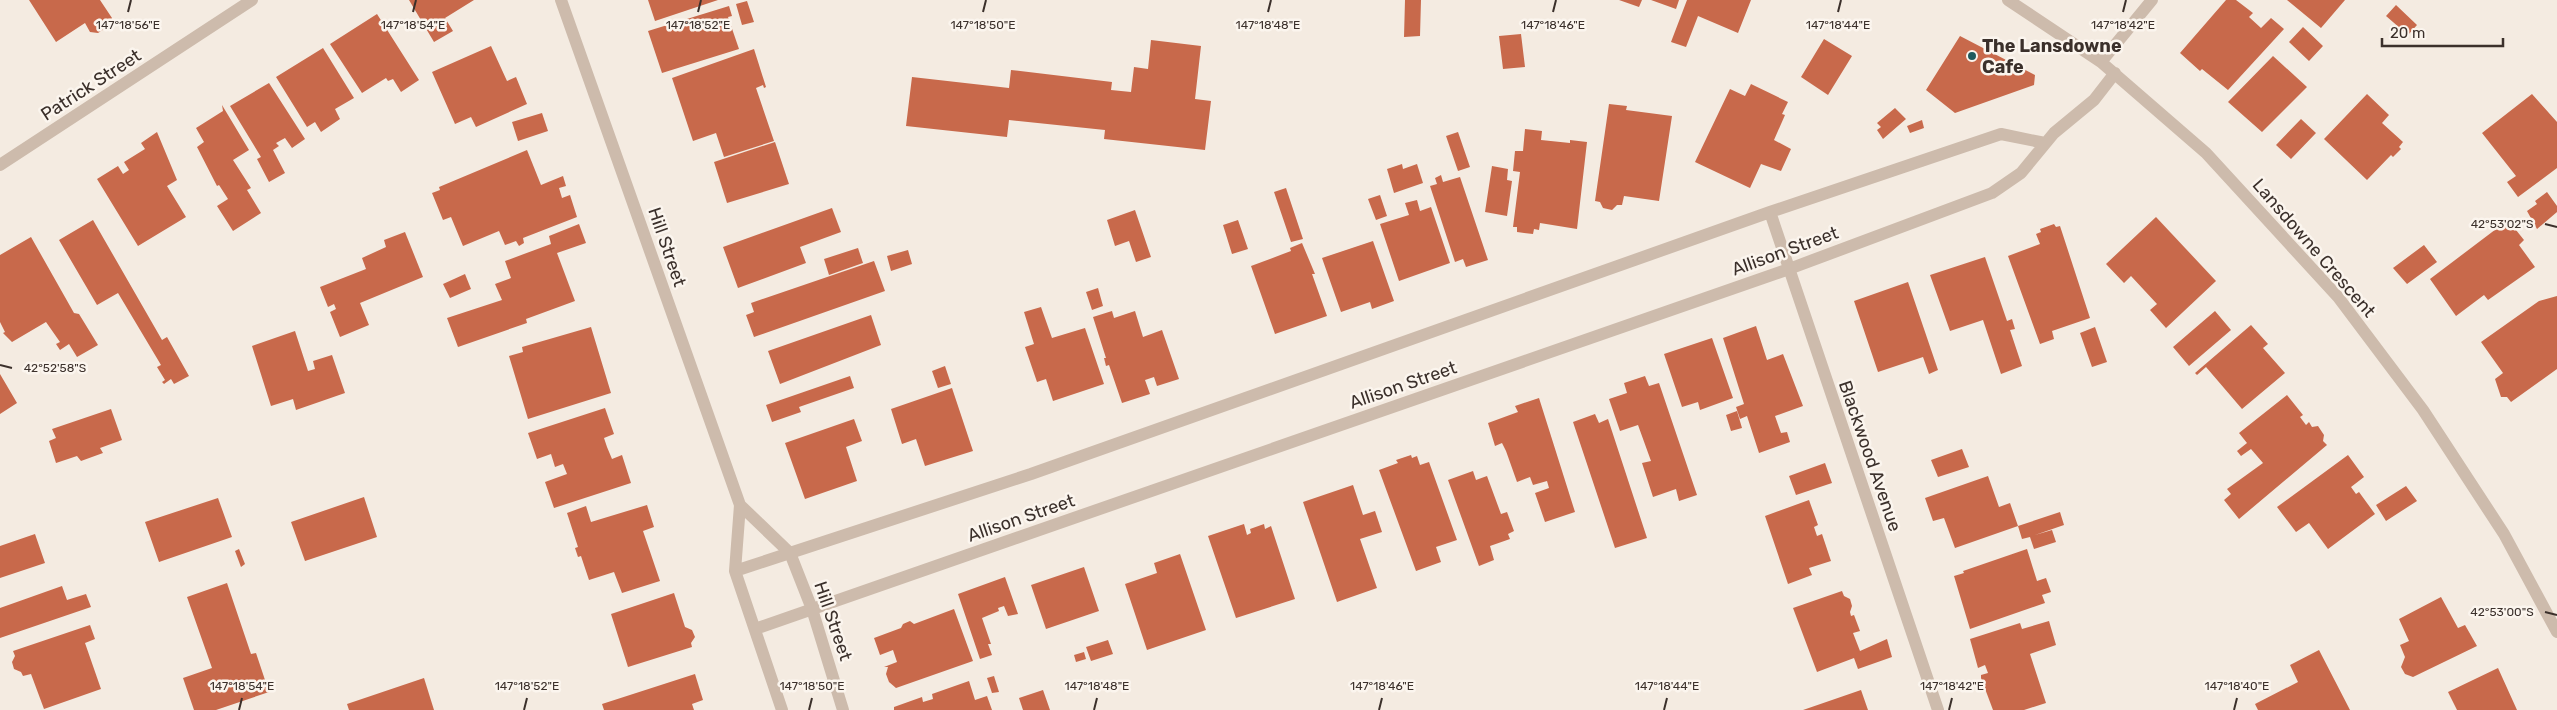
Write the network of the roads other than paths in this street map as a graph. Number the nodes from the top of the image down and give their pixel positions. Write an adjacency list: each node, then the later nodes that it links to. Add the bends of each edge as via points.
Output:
1 (252, 0): 8 (street, Patrick Street)
2 (561, 0): 11 (street, Hill Street)
3 (2008, 0): 5 (street, Lansdowne Crescent)
4 (2152, 0): 5 (street)
5 (2102, 62): 6 (street, Lansdowne Crescent)
6 (2115, 74): 7 (street, Allison Street, via 2094,100); 16 (street, Lansdowne Crescent, via 2206,153 2338,297 2423,410 2488,509)
7 (2045, 143): 9 (street, via 2001,134); 10 (street, Allison Street, via 2021,173 1992,193)
8 (0, 165)
9 (1770, 212): 10 (street, Blackwood Avenue); 12 (street, via 1040,471)
10 (1789, 269): 14 (street, Allison Street); 19 (street, Blackwood Avenue)
11 (740, 505): 12 (street, Hill Street); 13 (street, Hill Street)
12 (790, 553): 13 (street); 14 (street, Hill Street)
13 (736, 572): 15 (street, Hill Street)
14 (812, 610): 15 (street, Allison Street); 18 (street, Hill Street)
15 (755, 629): 17 (street, Hill Street)
16 (2557, 632)
17 (782, 710)
18 (843, 710)
19 (1938, 710)

